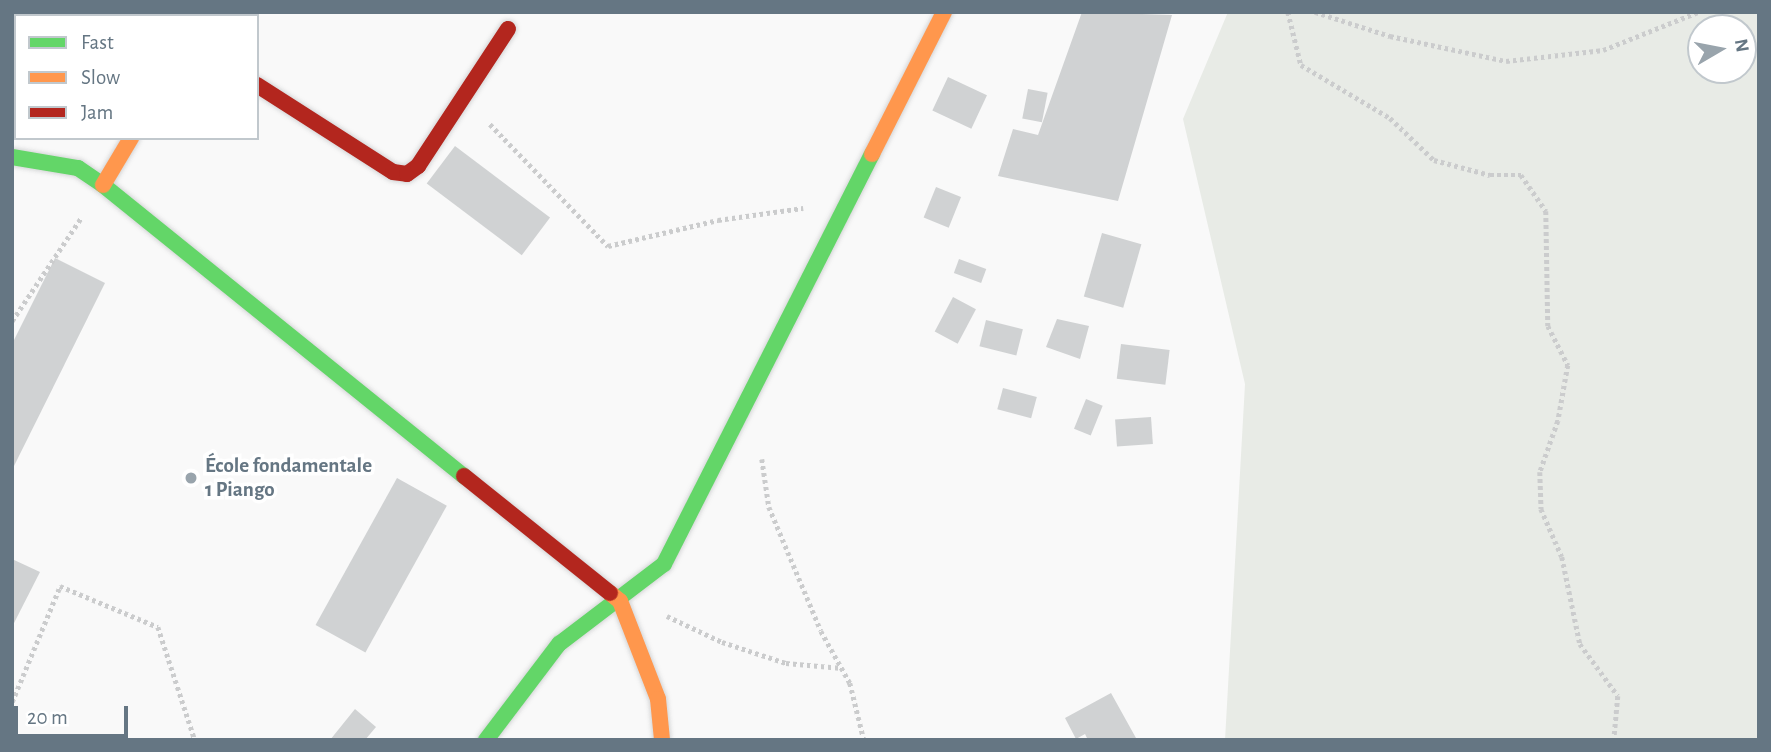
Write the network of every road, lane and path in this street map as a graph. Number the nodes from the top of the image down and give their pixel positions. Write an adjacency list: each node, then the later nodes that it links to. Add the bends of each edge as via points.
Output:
1 (944, 12): 11 (street)
2 (1288, 12): 21 (path, via 1301,65 1390,118 1434,159 1490,175 1521,175 1546,211 1548,326 1568,365 1558,421 1540,472 1541,509 1562,557 1580,644 1618,695)
3 (1315, 12): 4 (path, via 1390,36 1506,61 1603,50)
4 (1698, 12)
5 (508, 29): 7 (street)
6 (259, 86): 7 (street, via 393,172 407,174)
7 (463, 96): 11 (path, via 608,246 718,220)
8 (130, 140): 10 (street)
9 (12, 157): 10 (street, via 78,168)
10 (103, 185): 12 (path); 14 (street)
11 (849, 201): 13 (street)
12 (12, 321)
13 (743, 410): 14 (street, via 664,564); 15 (path, via 760,448 769,507)
14 (620, 601): 15 (path, via 786,663); 18 (street, via 559,644); 19 (street, via 658,699)
15 (842, 668): 20 (path)
16 (12, 702): 17 (path, via 60,586 158,627)
17 (195, 740)
18 (486, 740)
19 (662, 740)
20 (864, 740)
21 (1614, 740)

